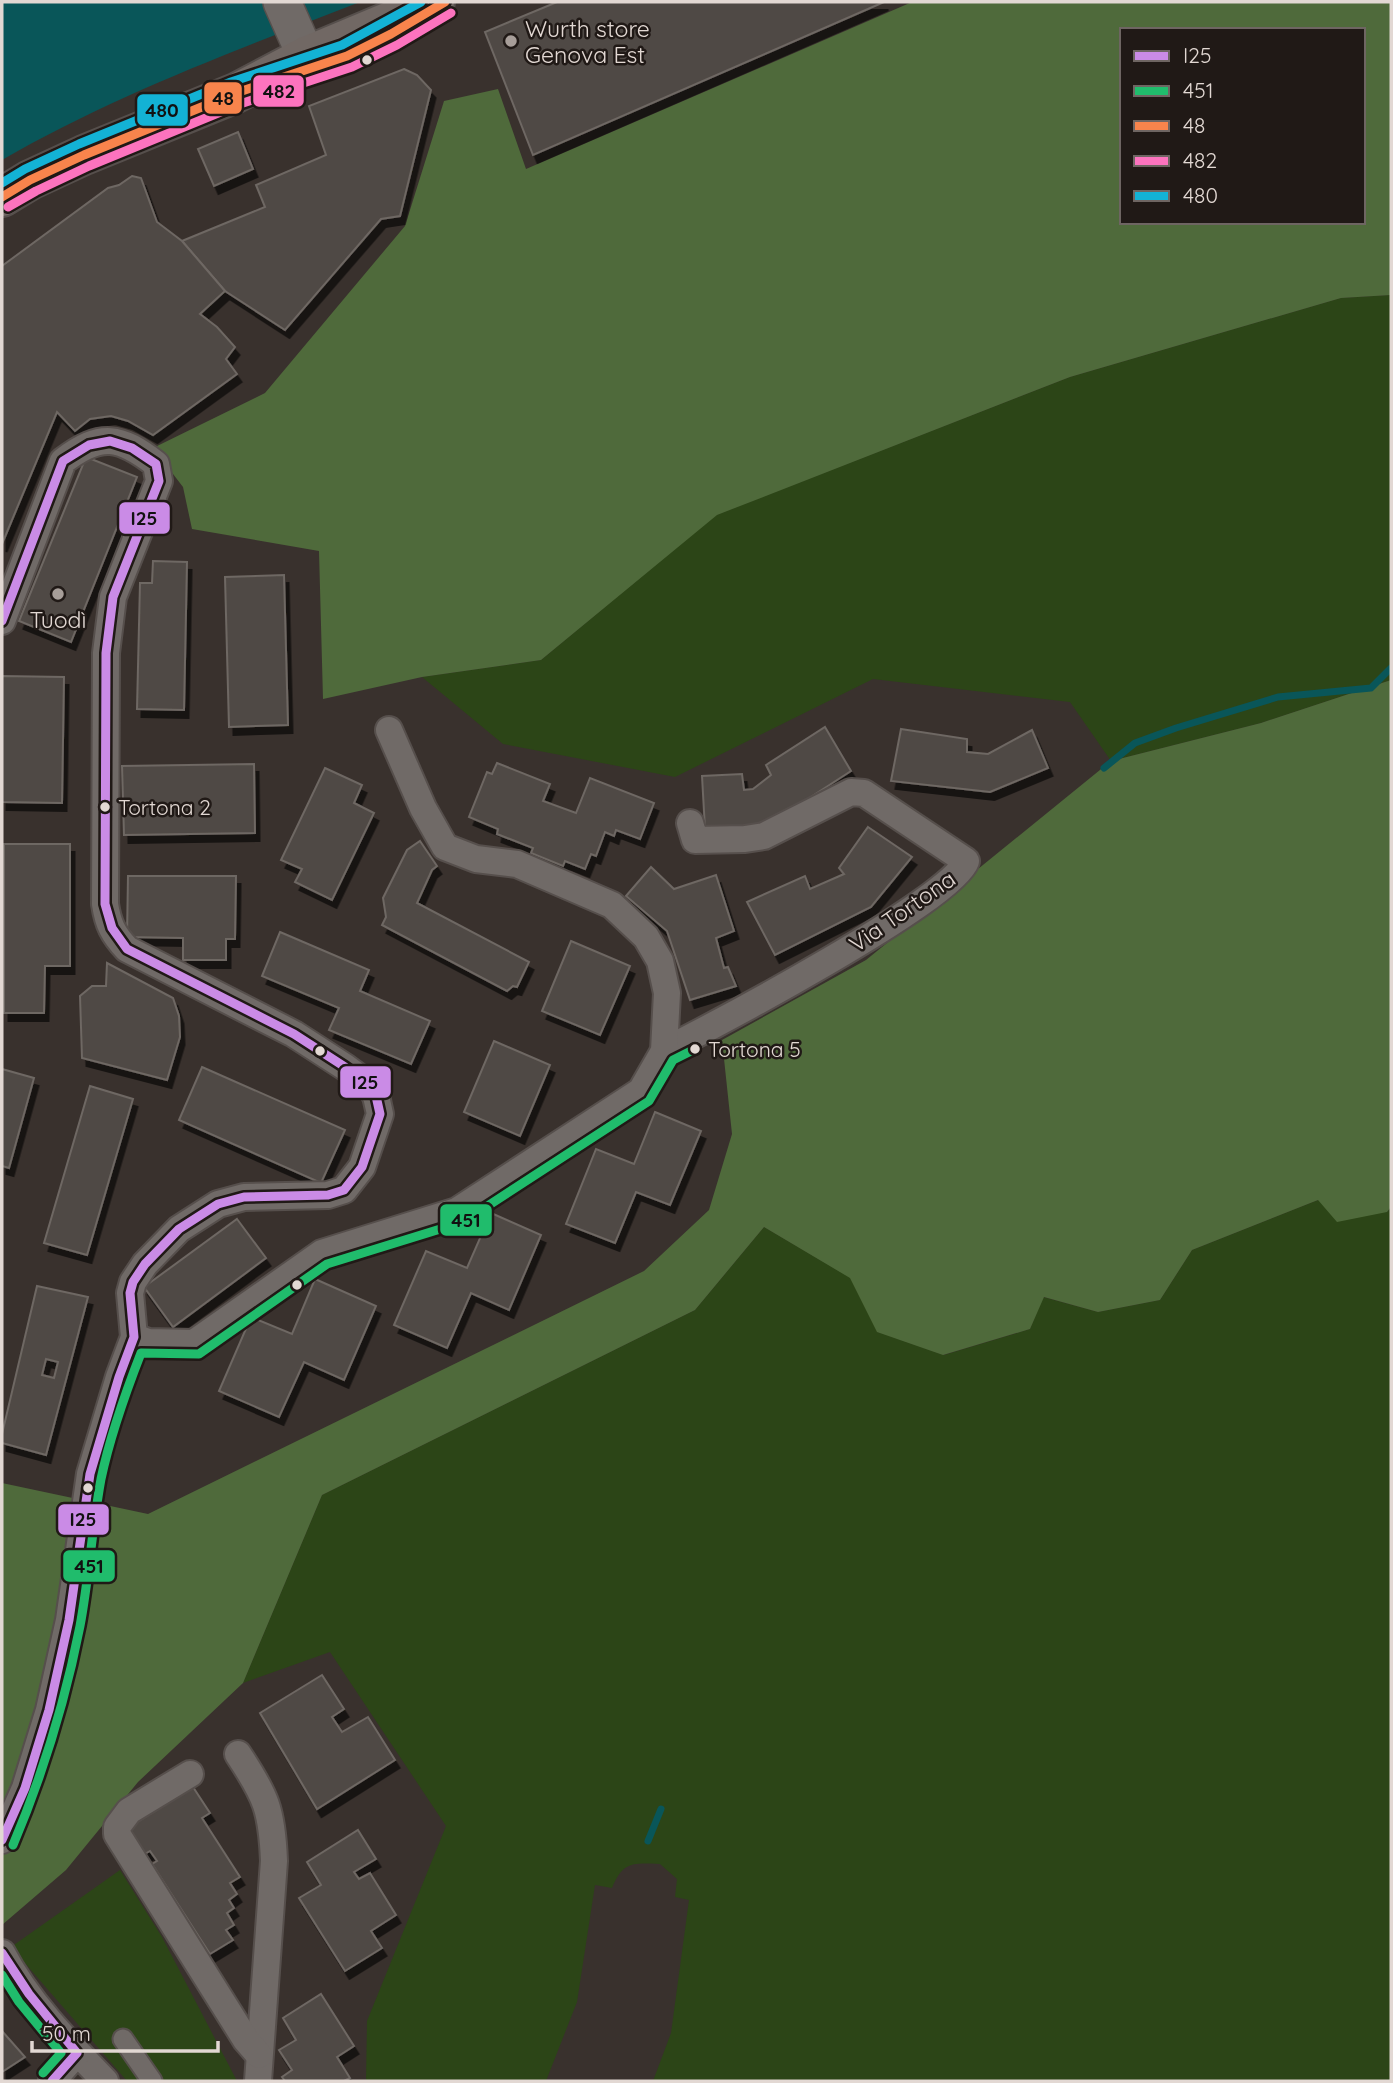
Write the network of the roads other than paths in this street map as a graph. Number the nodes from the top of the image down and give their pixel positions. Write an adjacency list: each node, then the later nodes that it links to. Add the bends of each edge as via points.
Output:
1 (435, 2): 3 (main road)
2 (445, 2): 4 (main road, via 347,56)
3 (295, 30): 4 (main road)
4 (236, 93): 5 (main road, via 73,160)
5 (2, 197)
6 (2, 621): 10 (street, via 63,461 82,446 119,441 156,464 159,481 113,597 106,653 108,923 127,949 294,1034 345,1067 368,1084 380,1114 362,1167 344,1190 328,1195 244,1197 218,1204 179,1229 133,1282)
7 (389, 730): 9 (street, via 445,847 475,859 517,864 611,905 646,937 660,961 667,993)
8 (690, 823): 9 (street, Via Tortona, via 695,840 764,836 851,792 864,793 966,861 914,908 828,962)
9 (664, 1051): 10 (street, via 641,1091 457,1211 322,1253 194,1343 148,1342)
10 (134, 1337): 13 (street, via 90,1474 69,1620 49,1710 25,1788)
11 (238, 1754): 17 (street, via 260,1787 273,1835 270,1940)
12 (190, 1774): 17 (street, via 129,1811 117,1834)
13 (2, 1840)
14 (2, 1953): 16 (street)
15 (123, 2039): 20 (street)
16 (77, 2053): 18 (street); 19 (street)
17 (259, 2055): 21 (street)
18 (52, 2081)
19 (105, 2081)
20 (152, 2081)
21 (258, 2081)

